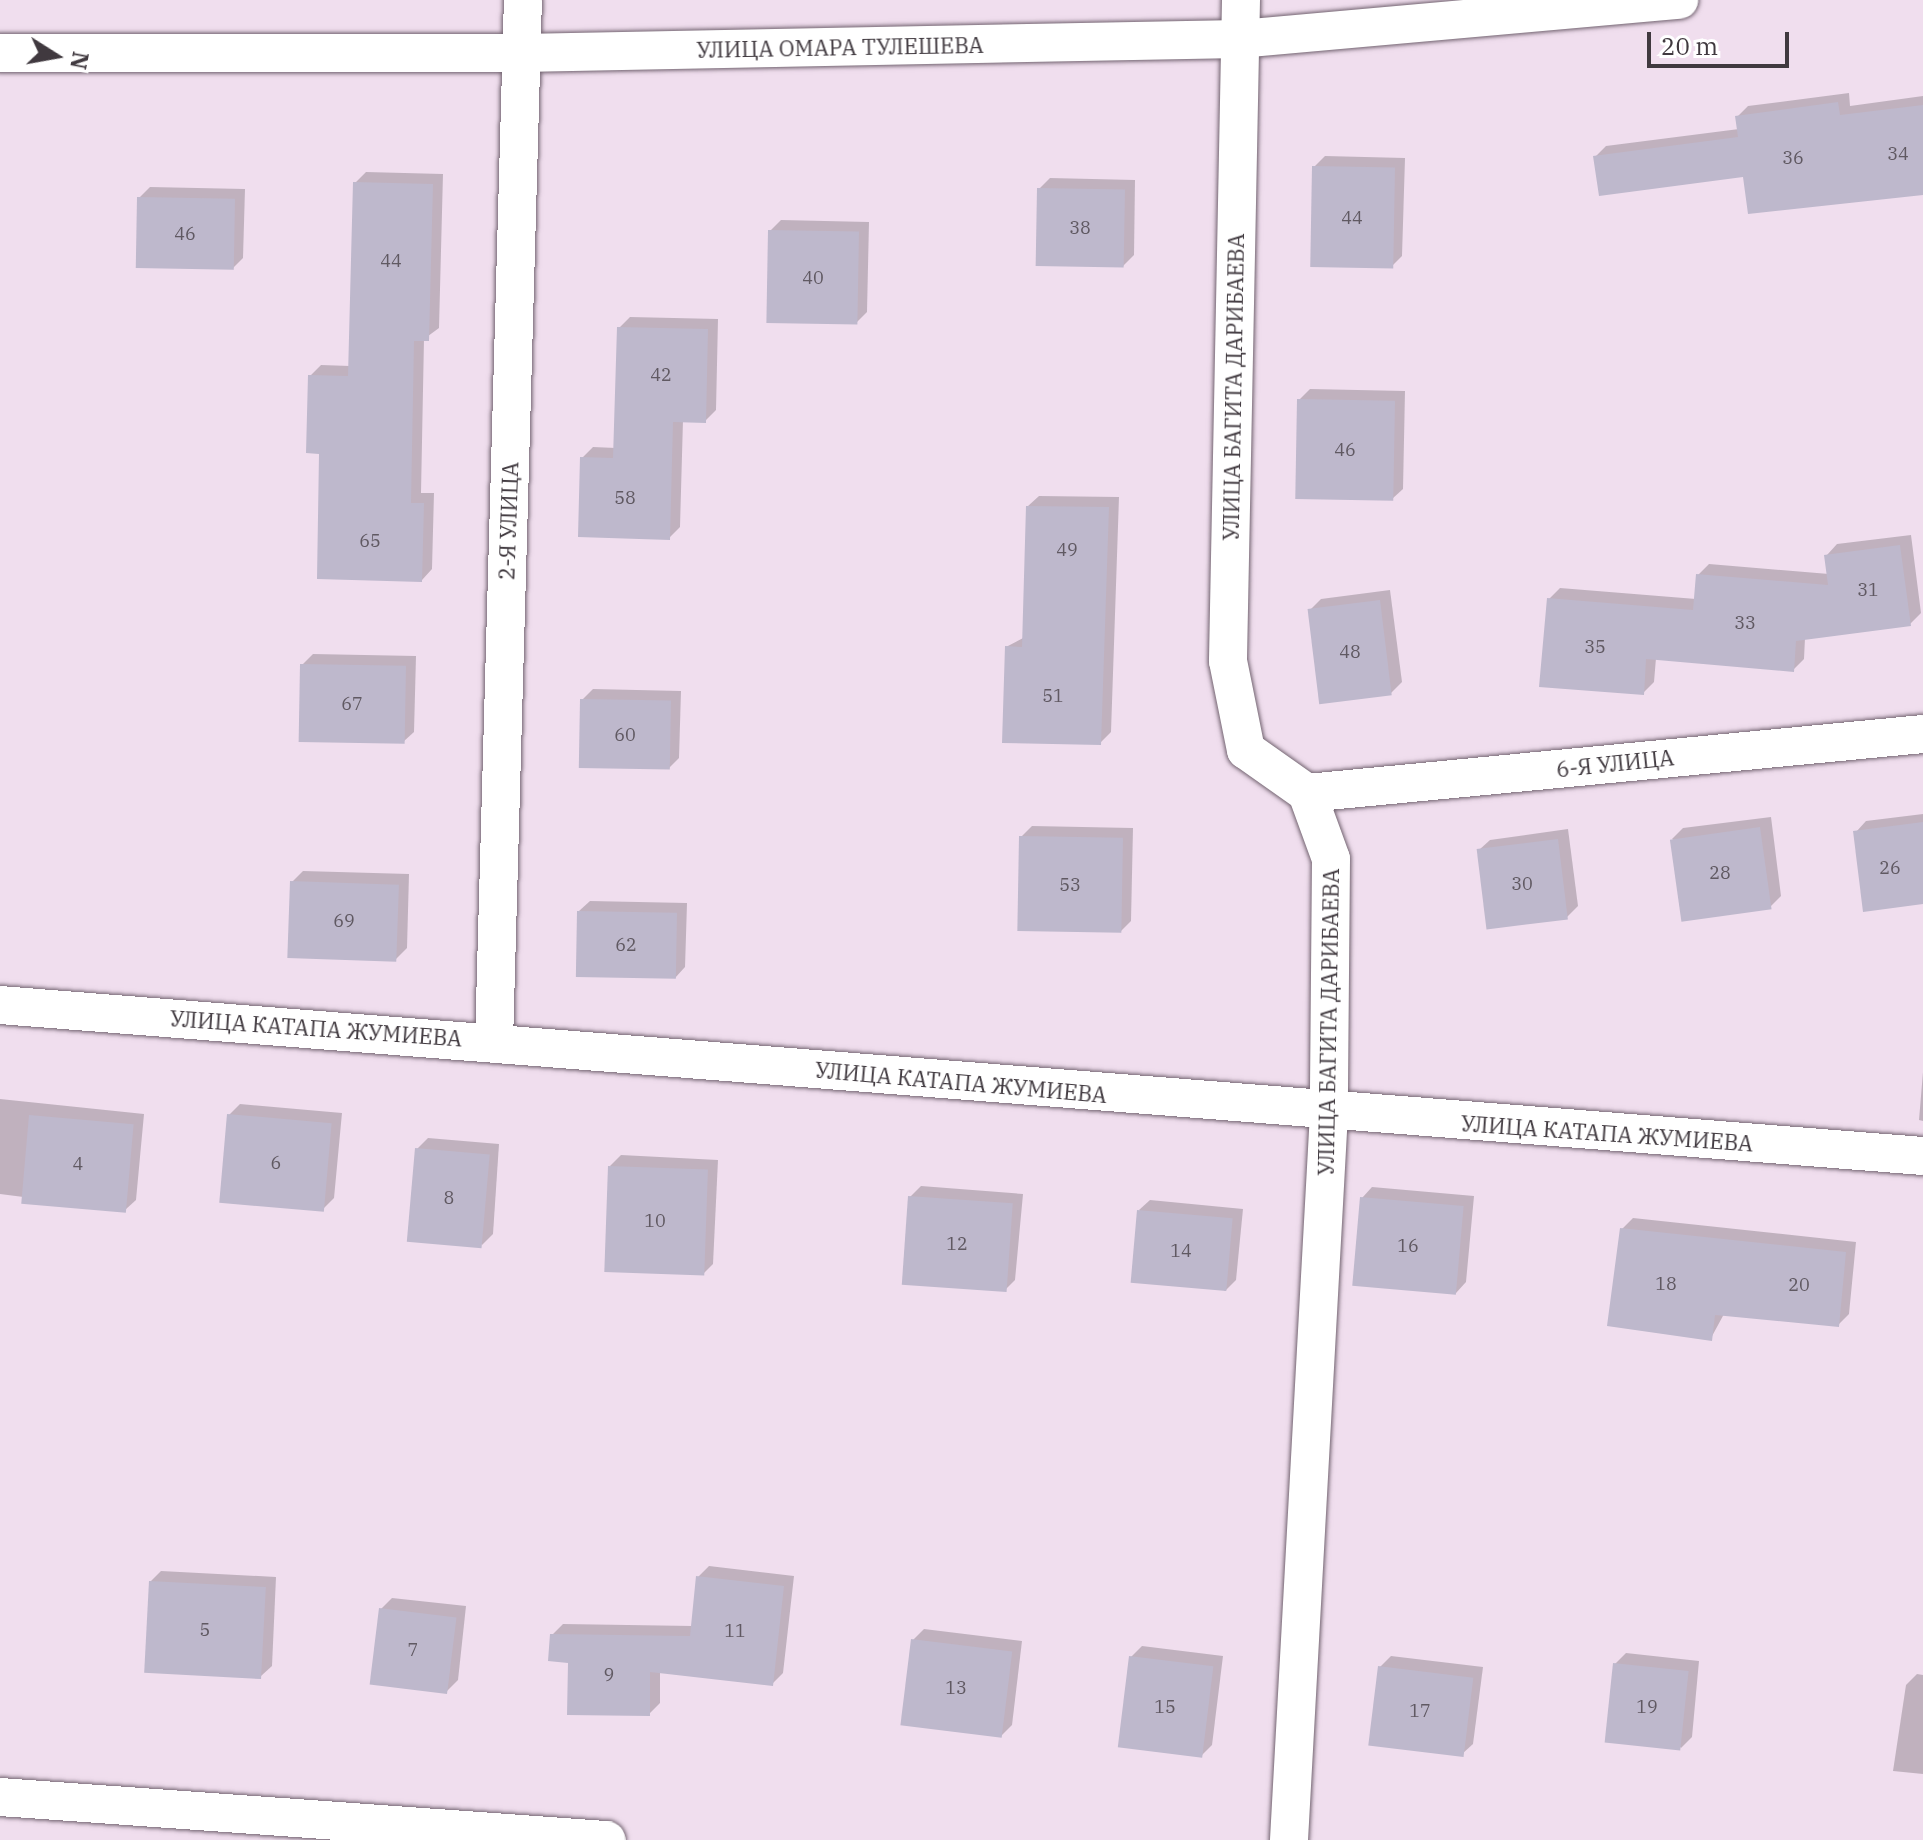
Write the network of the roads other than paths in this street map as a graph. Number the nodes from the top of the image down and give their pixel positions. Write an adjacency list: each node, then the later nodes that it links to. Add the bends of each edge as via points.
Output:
1 (523, 0): 6 (street, 2-Я УЛИЦА)
2 (1241, 0): 4 (street, УЛИЦА БАГИТА ДАРИБАЕВА)
3 (1679, 0): 4 (street, УЛИЦА ОМАРА ТУЛЕШЕВА)
4 (1240, 39): 6 (street, УЛИЦА ОМАРА ТУЛЕШЕВА); 8 (street, УЛИЦА БАГИТА ДАРИБАЕВА, via 1228,661 1246,750)
5 (0, 53): 6 (street, УЛИЦА ОМАРА ТУЛЕШЕВА)
6 (521, 53): 10 (street, 2-Я УЛИЦА)
7 (1923, 734): 8 (street, 6-Я УЛИЦА)
8 (1307, 793): 11 (street, УЛИЦА БАГИТА ДАРИБАЕВА, via 1331,859)
9 (0, 1005): 10 (street, УЛИЦА КАТАПА ЖУМИЕВА)
10 (494, 1042): 11 (street, УЛИЦА КАТАПА ЖУМИЕВА)
11 (1329, 1113): 12 (street, УЛИЦА КАТАПА ЖУМИЕВА); 15 (street, УЛИЦА БАГИТА ДАРИБАЕВА)
12 (1923, 1156)
13 (0, 1797): 14 (street)
14 (606, 1840)
15 (1289, 1840)

